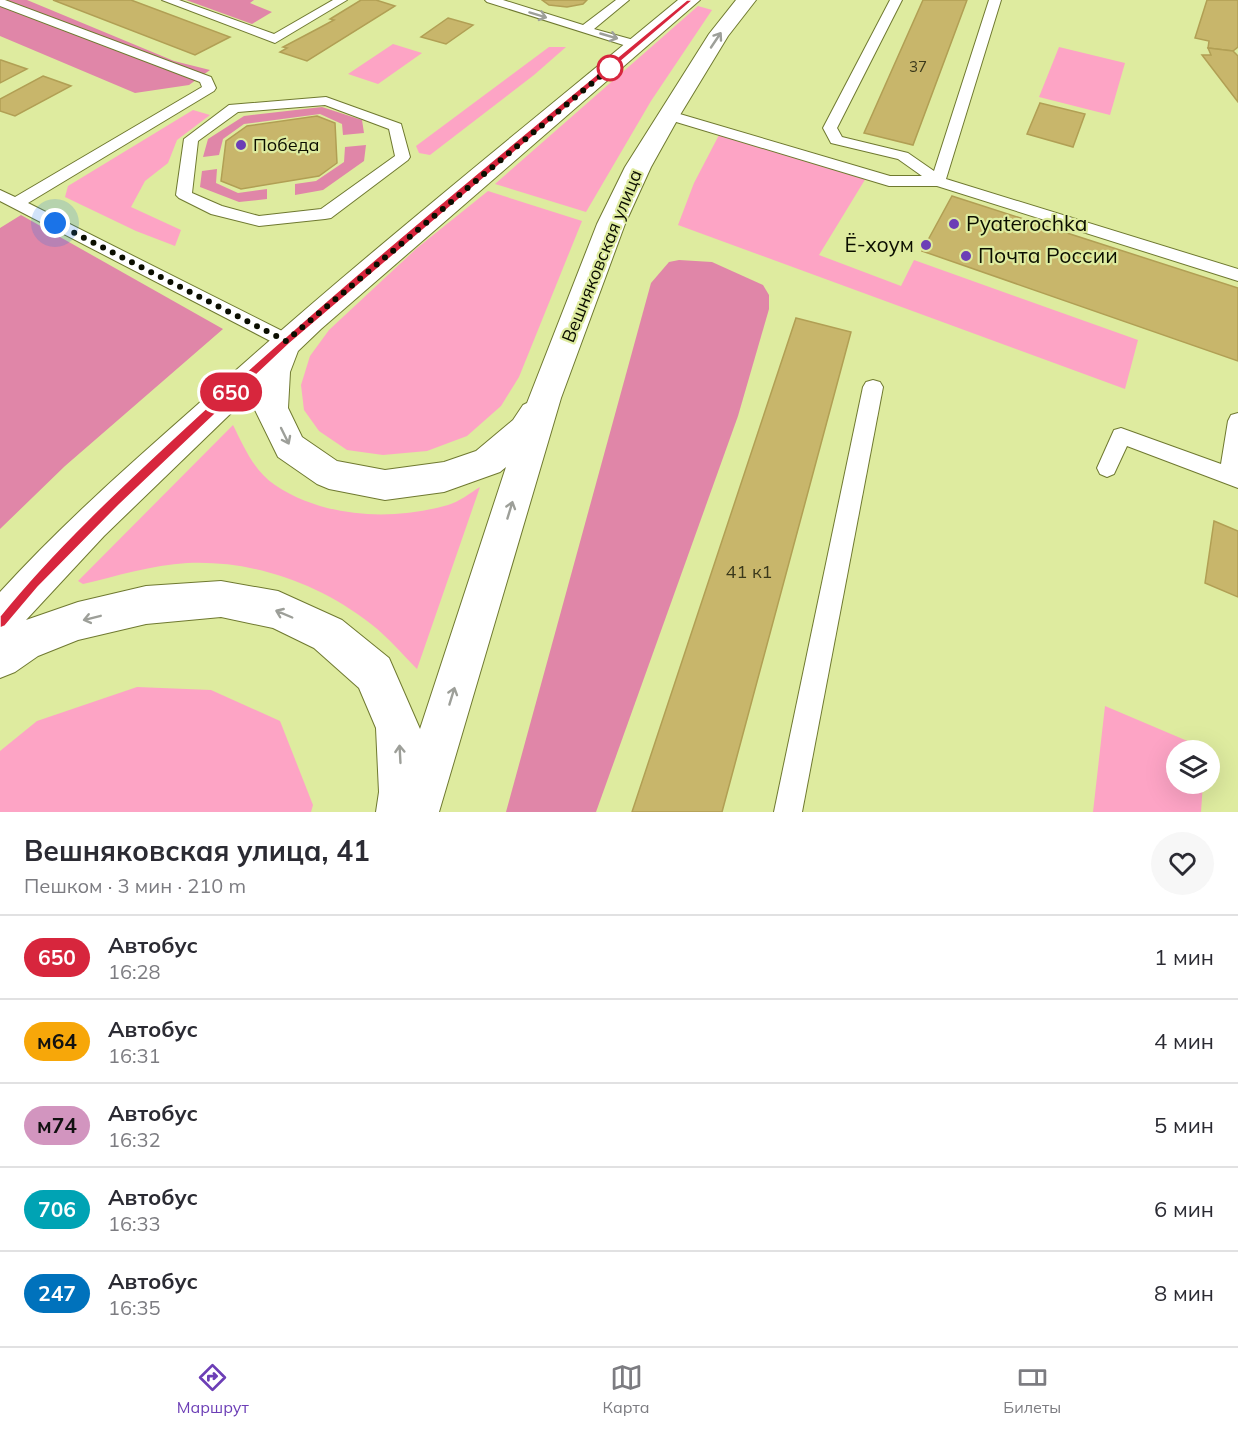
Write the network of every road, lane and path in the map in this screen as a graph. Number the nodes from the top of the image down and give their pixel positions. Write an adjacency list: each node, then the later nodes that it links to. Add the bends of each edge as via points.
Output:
1 (168, 0): 2 (lane, via 275,39)
2 (341, 0)
3 (491, 0): 10 (lane, one-way to 10)
4 (623, 0): 10 (lane)
5 (690, 0): 11 (street, Вешняковская улица)
6 (747, 0): 12 (street, Вешняковская улица, one-way to 6, via 719,34)
7 (896, 0): 13 (lane, via 830,128 836,140 903,156)
8 (995, 0): 13 (lane)
9 (0, 2): 14 (lane, via 206,80 209,88)
10 (585, 30): 11 (lane, one-way to 11)
11 (637, 45): 17 (street, Вешняковская улица)
12 (668, 115): 13 (lane, via 889,181); 19 (street, Вешняковская улица, via 611,224)
13 (938, 181): 16 (lane)
14 (6, 200): 17 (lane)
15 (260, 221): 15 (lane, via 217,210 184,195 191,139 234,108 326,101 396,127 403,157 325,214)
16 (1238, 275)
17 (286, 341): 19 (street, Вешняковская улица, one-way to 19, via 274,372 271,408 290,447 329,474 385,484 444,477 488,462 525,430); 23 (street, Вешняковская улица, via 115,501)
18 (873, 387): 27 (lane)
19 (545, 398): 26 (street, Вешняковская улица, one-way to 19)
20 (1238, 422): 22 (lane)
21 (1107, 468): 22 (lane, via 1120,436)
22 (1234, 477)
23 (0, 621)
24 (0, 658): 25 (street, one-way to 24, via 402,792 398,727 374,673 328,634 278,610 221,600 146,604 78,621 24,641)
25 (399, 812)
26 (416, 812)
27 (788, 812)

